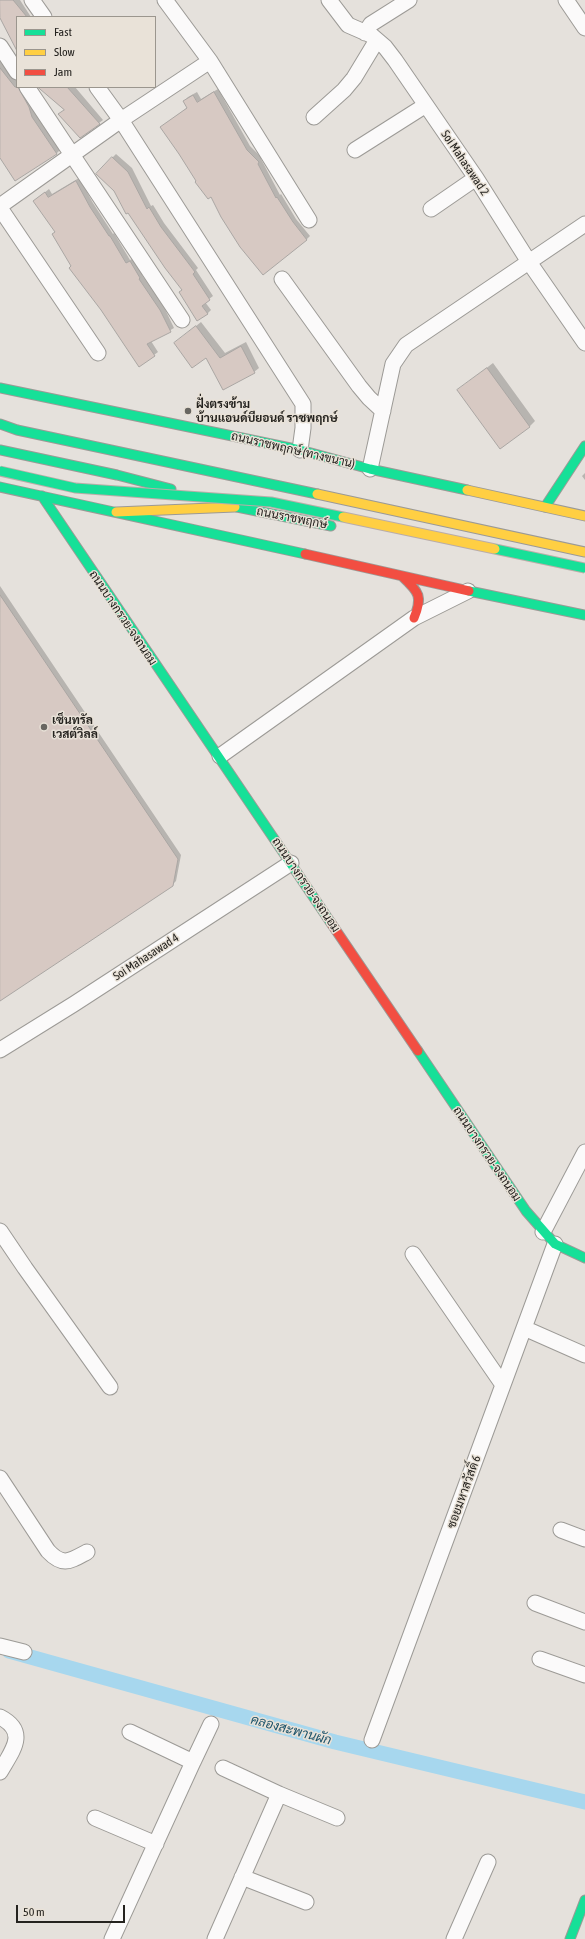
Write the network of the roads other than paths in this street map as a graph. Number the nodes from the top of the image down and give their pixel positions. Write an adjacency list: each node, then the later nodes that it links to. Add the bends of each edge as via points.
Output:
1 (32, 0): 6 (street)
2 (165, 0): 10 (street)
3 (329, 0): 8 (street, Soi Mahasawad 2, via 348,25)
4 (409, 0): 8 (street, via 371,24)
5 (566, 0): 7 (street)
6 (43, 16)
7 (585, 28)
8 (371, 36): 14 (street, Soi Mahasawad 2, via 395,60); 15 (street, via 354,78)
9 (0, 46): 11 (street)
10 (210, 62): 16 (street); 22 (street)
11 (16, 70)
12 (28, 88): 18 (street)
13 (98, 88): 16 (street)
14 (426, 105): 17 (street); 19 (street, Soi Mahasawad 2)
15 (314, 117)
16 (121, 120): 18 (street); 35 (street, via 303,404)
17 (354, 150)
18 (72, 155): 20 (street); 26 (street)
19 (476, 178): 21 (street); 24 (street, Soi Mahasawad 2)
20 (0, 207): 28 (street)
21 (431, 209)
22 (309, 220)
23 (585, 224): 24 (street)
24 (529, 262): 27 (street, Soi Mahasawad 2); 30 (street, via 406,345 393,364)
25 (282, 279): 30 (street, via 359,386)
26 (182, 320)
27 (585, 343)
28 (98, 353)
29 (0, 388): 35 (main road, ถนนราชพฤกษ์ (ทางขนาน))
30 (383, 411): 36 (street)
31 (0, 417): 45 (main road)
32 (0, 424): 47 (main road, via 17,430)
33 (585, 446): 41 (main road)
34 (0, 450): 40 (main road, ถนนราชพฤกษ์, via 117,475)
35 (300, 450): 36 (main road, ถนนราชพฤกษ์ (ทางขนาน))
36 (370, 469): 41 (main road, ถนนราชพฤกษ์ (ทางขนาน))
37 (0, 471): 48 (main road, bridge, via 76,488 271,502)
38 (0, 487): 39 (main road)
39 (42, 496): 42 (main road); 54 (main road, ถนนบางกรวย-จงถนอม)
40 (239, 507): 42 (main road); 44 (main road, ถนนราชพฤกษ์)
41 (545, 507): 43 (main road, ถนนราชพฤกษ์ (ทางขนาน))
42 (116, 512): 49 (main road)
43 (585, 516)
44 (339, 527)
45 (585, 543)
46 (447, 549): 50 (main road)
47 (585, 552)
48 (585, 568)
49 (403, 576): 51 (main road); 53 (main road, via 418,590 420,604)
50 (585, 577)
51 (468, 591): 52 (main road); 53 (street)
52 (585, 615)
53 (414, 618): 54 (street)
54 (220, 756): 55 (main road, ถนนบางกรวย-จงถนอม)
55 (291, 863): 56 (street, Soi Mahasawad 4); 59 (main road, ถนนบางกรวย-จงถนอม, via 526,1211)
56 (0, 1050)
57 (585, 1152): 59 (street)
58 (0, 1231): 66 (street)
59 (543, 1232): 60 (main road, ถนนบางกรวย-จงถนอม)
60 (555, 1244): 62 (main road, ถนนบางกรวย-จงถนอม); 63 (street, ซอยมหาสวัสดิ์ 6)
61 (413, 1254): 65 (street)
62 (585, 1258)
63 (524, 1328): 64 (street); 65 (street, ซอยมหาสวัสดิ์ 6)
64 (585, 1355)
65 (503, 1385): 80 (street, ซอยมหาสวัสดิ์ 6)
66 (110, 1387)
67 (0, 1478): 70 (street, via 55,1559 71,1561)
68 (561, 1530): 69 (street)
69 (585, 1539)
70 (87, 1552)
71 (535, 1604): 72 (street)
72 (585, 1622)
73 (0, 1646): 74 (street)
74 (24, 1652)
75 (540, 1659): 76 (street)
76 (585, 1675)
77 (0, 1717): 83 (street, via 13,1725 17,1733 16,1743)
78 (211, 1724): 81 (street)
79 (130, 1732): 81 (street)
80 (372, 1740)
81 (193, 1762): 87 (street)
82 (224, 1768): 84 (street)
83 (0, 1772)
84 (279, 1794): 86 (street); 89 (street)
85 (95, 1818): 87 (street)
86 (337, 1818)
87 (156, 1844): 92 (street)
88 (488, 1862): 94 (street)
89 (242, 1877): 91 (street); 93 (street)
90 (585, 1900): 95 (main road)
91 (306, 1902)
92 (112, 1939)
93 (215, 1939)
94 (454, 1939)
95 (570, 1939)

